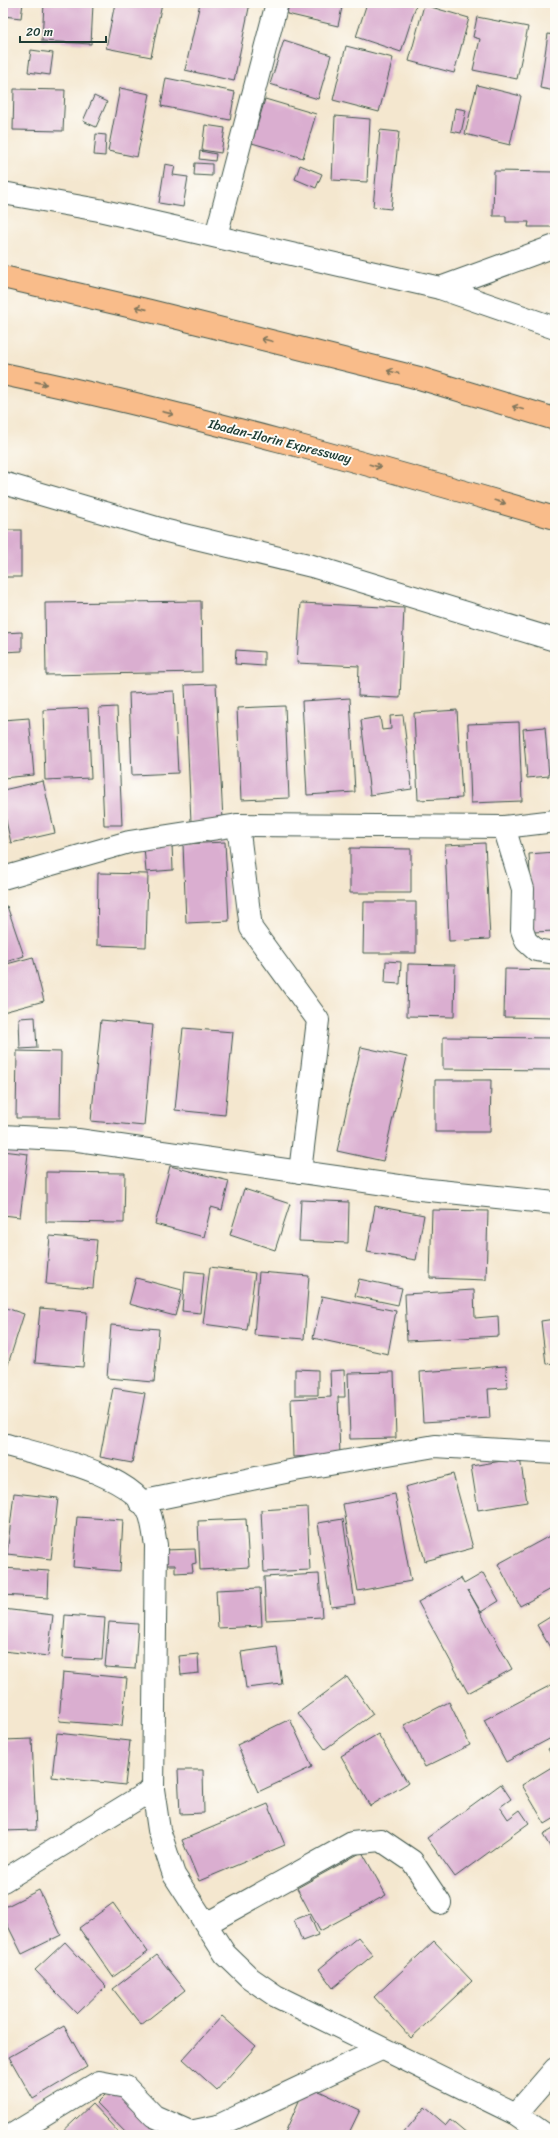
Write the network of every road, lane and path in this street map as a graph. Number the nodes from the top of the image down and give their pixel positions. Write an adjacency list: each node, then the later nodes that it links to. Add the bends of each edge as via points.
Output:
1 (277, 3): 3 (street)
2 (3, 192): 3 (street)
3 (216, 236): 6 (street)
4 (555, 246): 6 (street)
5 (3, 277): 9 (highway, one-way to 5, via 419,378)
6 (440, 288): 7 (street)
7 (555, 328)
8 (3, 374): 11 (highway, Ibadan-Ilorin Expressway, one-way to 11, via 266,436)
9 (555, 419)
10 (3, 483): 12 (street, via 167,531 312,566)
11 (555, 518)
12 (555, 640)
13 (555, 821): 15 (street)
14 (238, 826): 15 (street); 16 (street, via 129,842); 19 (street, via 251,928 318,1020)
15 (504, 826): 17 (street, via 523,890 522,930 526,941 536,950)
16 (3, 878)
17 (555, 953)
18 (3, 1136): 19 (street, via 78,1140)
19 (300, 1172): 20 (street, via 420,1189)
20 (555, 1203)
21 (3, 1444): 23 (street, via 97,1472 131,1489)
22 (555, 1453): 23 (street, via 436,1446 295,1470)
23 (140, 1502): 24 (street, via 150,1514 156,1545)
24 (153, 1789): 25 (street); 27 (street, via 159,1830 174,1875)
25 (3, 1881)
26 (440, 1903): 27 (street, via 412,1861 381,1840 352,1843)
27 (206, 1924): 28 (street, via 225,1954 250,1978 276,1996)
28 (381, 2049): 30 (street); 31 (street)
29 (555, 2069): 30 (street)
30 (516, 2114): 33 (street)
31 (214, 2130): 32 (street, via 190,2132 154,2116 126,2087 99,2082)
32 (12, 2135)
33 (546, 2135)

